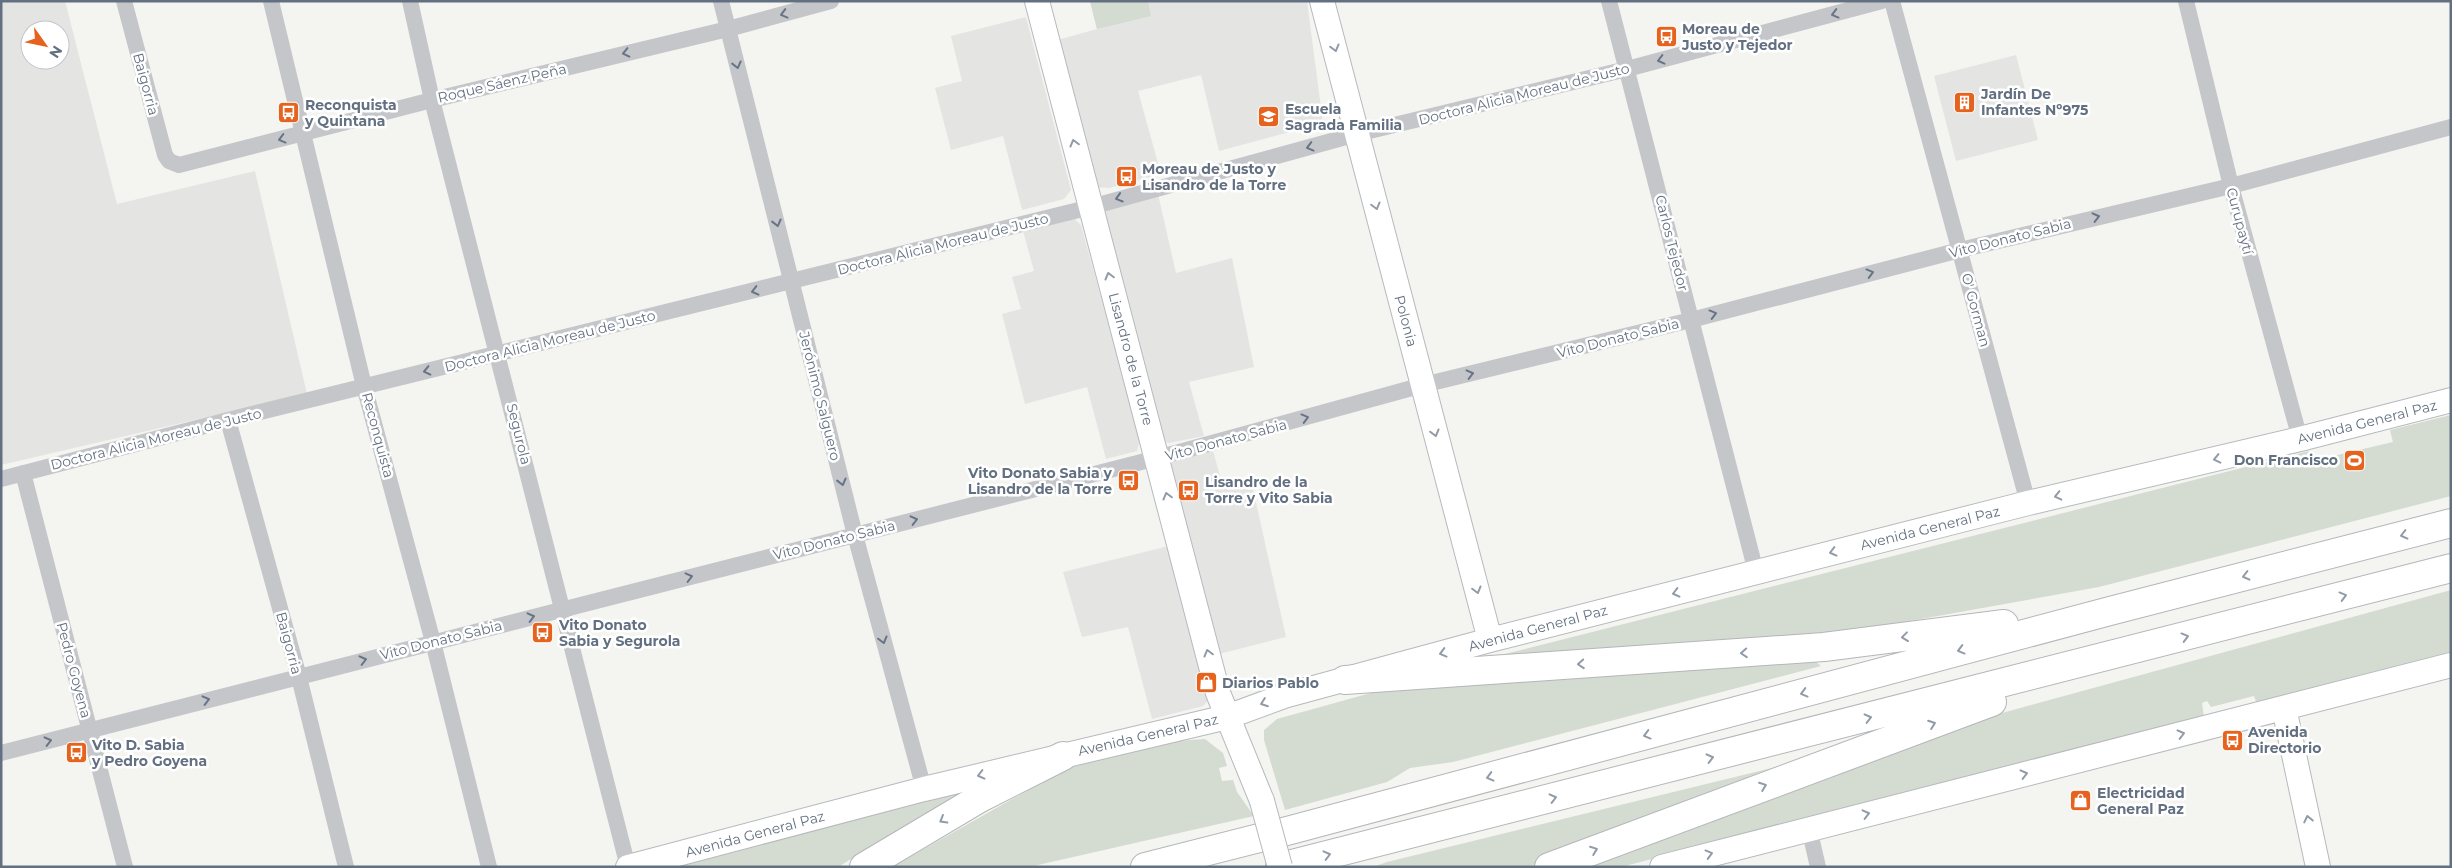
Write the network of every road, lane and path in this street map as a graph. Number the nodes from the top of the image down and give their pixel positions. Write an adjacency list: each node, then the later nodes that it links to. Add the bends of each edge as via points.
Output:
1 (124, 1): 18 (street, Baigorria, via 165,155)
2 (272, 1): 16 (street, Reconquista)
3 (410, 1): 14 (street, Segurola)
4 (721, 1): 12 (street, Jerónimo Salguero)
5 (831, 1): 12 (street, Roque Sáenz Peña, one-way to 12)
6 (1037, 1): 20 (street, Lisandro de la Torre, one-way to 6)
7 (1322, 1): 17 (street, Polonia, one-way to 17)
8 (1609, 1): 13 (street, Carlos Tejedor)
9 (1882, 1): 13 (street, Doctora Alicia Moreau de Justo, one-way to 13)
10 (1892, 1): 21 (street, O' Gorman)
11 (2186, 1): 19 (street, Curupaytí)
12 (728, 29): 14 (street, Roque Sáenz Peña, one-way to 14); 22 (street, Jerónimo Salguero, one-way to 22)
13 (1627, 68): 17 (street, Doctora Alicia Moreau de Justo); 23 (street, Carlos Tejedor)
14 (432, 100): 16 (street, Roque Sáenz Peña); 24 (street, Segurola)
15 (2451, 127): 19 (street, Vito Donato Sabia)
16 (303, 133): 18 (street, Roque Sáenz Peña, one-way to 18, via 186,164); 25 (street, Reconquista)
17 (1357, 134): 20 (street, Doctora Alicia Moreau de Justo, one-way to 20); 26 (street, Polonia, one-way to 26)
18 (174, 164)
19 (2231, 186): 21 (street, Vito Donato Sabia, one-way to 19); 29 (street, Curupaytí)
20 (1091, 207): 22 (street, Doctora Alicia Moreau de Justo); 30 (street, Lisandro de la Torre, one-way to 20)
21 (1960, 250): 23 (street, Vito Donato Sabia, one-way to 21); 33 (street, O' Gorman)
22 (792, 282): 24 (street, Doctora Alicia Moreau de Justo, one-way to 24); 35 (street, Jerónimo Salguero, one-way to 35)
23 (1691, 320): 26 (street, Vito Donato Sabia, one-way to 23); 37 (street, Carlos Tejedor)
24 (499, 354): 25 (street, Doctora Alicia Moreau de Justo, one-way to 25); 38 (street, Segurola)
25 (364, 386): 28 (street, Doctora Alicia Moreau de Justo); 41 (street, Reconquista)
26 (1423, 386): 30 (street, Vito Donato Sabia, one-way to 26); 40 (street, Polonia, one-way to 40)
27 (2451, 400): 29 (street, Avenida General Paz)
28 (228, 420): 31 (street, Doctora Alicia Moreau de Justo); 44 (street, Baigorria)
29 (2300, 439): 33 (street, Avenida General Paz, one-way to 33)
30 (1157, 458): 35 (street, Vito Donato Sabia, one-way to 30); 47 (street, Lisandro de la Torre, one-way to 30)
31 (23, 473): 32 (street, Doctora Alicia Moreau de Justo); 48 (street, Pedro Goyena)
32 (1, 479)
33 (2028, 503): 37 (street, Avenida General Paz, one-way to 37)
34 (2451, 523): 39 (highway, one-way to 39)
35 (855, 535): 38 (street, Vito Donato Sabia, one-way to 35); 51 (street, Jerónimo Salguero, one-way to 51)
36 (2451, 568): 42 (highway, one-way to 36)
37 (1756, 572): 40 (street, Avenida General Paz, one-way to 40)
38 (563, 609): 41 (street, Vito Donato Sabia, one-way to 38); 56 (street, Segurola)
39 (2110, 611): 45 (highway, one-way to 45, via 1824,648); 58 (highway, one-way to 58)
40 (1490, 640): 45 (street, Avenida General Paz, one-way to 45)
41 (433, 642): 44 (street, Vito Donato Sabia, one-way to 41); 55 (street, Reconquista)
42 (2138, 649): 59 (highway, one-way to 42); 60 (highway, one-way to 42)
43 (2451, 665): 46 (street)
44 (299, 677): 48 (street, Vito Donato Sabia, one-way to 44); 54 (street, Baigorria)
45 (1345, 680): 47 (street, Avenida General Paz, one-way to 47, via 1284,696)
46 (2284, 708): 52 (street, one-way to 46); 63 (street, one-way to 46)
47 (1227, 717): 50 (street, Avenida General Paz); 59 (street, Lisandro de la Torre, bridge, via 1262,801)
48 (90, 730): 49 (street, Vito Donato Sabia, one-way to 48); 53 (street, Pedro Goyena)
49 (1, 753)
50 (1063, 756): 51 (street, Avenida General Paz, one-way to 51); 57 (highway, one-way to 57, via 980,798)
51 (924, 789): 56 (street, Avenida General Paz)
52 (1809, 828): 61 (street, one-way to 52); 62 (street)
53 (124, 867)
54 (346, 867)
55 (490, 867)
56 (628, 867)
57 (864, 867)
58 (1145, 867)
59 (1280, 867)
60 (1549, 867)
61 (1662, 867)
62 (1818, 867)
63 (2318, 867)

